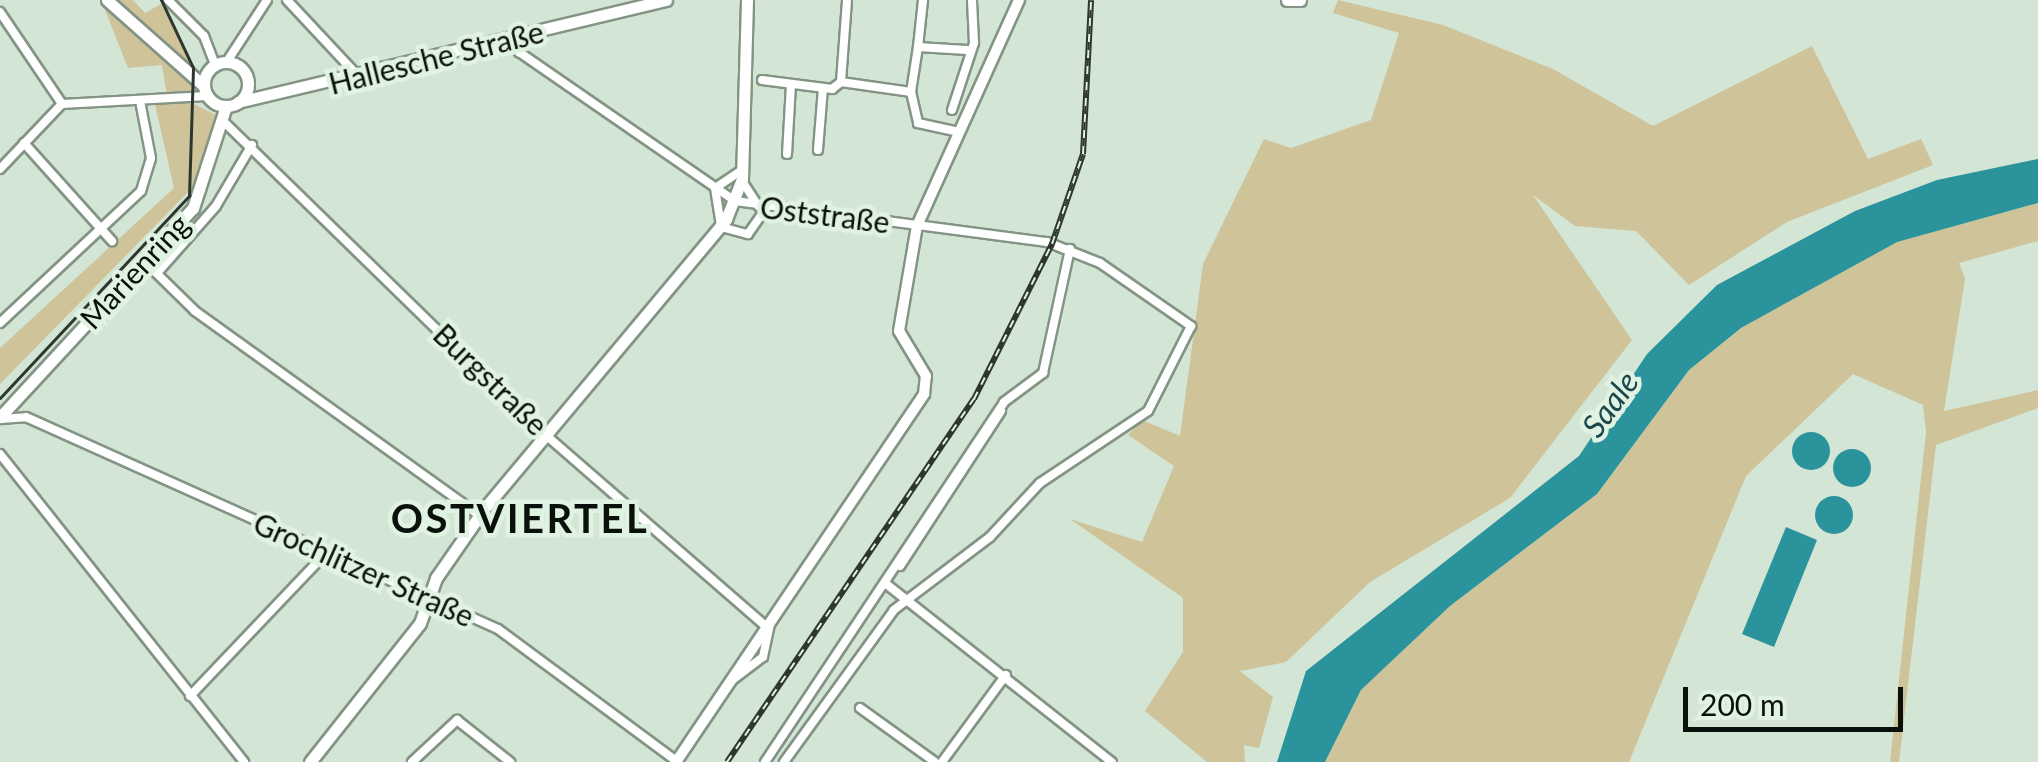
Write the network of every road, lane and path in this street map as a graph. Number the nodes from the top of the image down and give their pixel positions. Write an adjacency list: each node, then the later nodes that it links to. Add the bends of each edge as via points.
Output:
1 (107, 0): 18 (main road)
2 (168, 0): 17 (street, via 206,39)
3 (267, 0): 17 (street)
4 (287, 0): 19 (street)
5 (666, 0): 14 (main road, Hallesche Straße)
6 (747, 0): 39 (main road)
7 (847, 0): 21 (street)
8 (923, 0): 15 (street)
9 (972, 0): 16 (street)
10 (1019, 0): 33 (street)
11 (1287, 0): 12 (main road)
12 (1300, 0)
13 (0, 12): 29 (street)
14 (515, 38): 19 (main road, Hallesche Straße); 40 (street, Oststraße, via 519,52)
15 (918, 46): 16 (street); 26 (street)
16 (968, 50): 31 (street)
17 (216, 67): 18 (main road); 23 (main road); 25 (main road)
18 (186, 72): 25 (main road)
19 (359, 77): 27 (main road, Hallesche Straße)
20 (762, 80): 22 (street)
21 (840, 82): 24 (street); 26 (street)
22 (791, 84): 24 (street); 37 (street)
23 (247, 86): 27 (main road); 30 (main road, Marienring)
24 (823, 88): 36 (street)
25 (206, 91): 28 (street, via 186,102); 30 (main road)
26 (911, 92): 33 (street, via 918,123)
27 (264, 98): 30 (main road, Hallesche Straße)
28 (140, 101): 29 (street); 45 (street, via 150,169)
29 (62, 104): 34 (street)
30 (232, 104): 32 (main road, Marienring)
31 (952, 110)
32 (222, 125): 35 (street, Burgstraße); 48 (main road, Marienring, via 198,201)
33 (959, 132): 43 (street)
34 (24, 142): 38 (street); 45 (street)
35 (252, 146): 49 (street, Marienring, via 216,206); 54 (street, Burgstraße)
36 (818, 150)
37 (787, 154)
38 (3, 166)
39 (742, 174): 40 (street); 41 (main road); 42 (street)
40 (715, 188): 41 (street, Oststraße); 44 (street)
41 (735, 201): 42 (street, Oststraße); 44 (main road)
42 (762, 207): 43 (street, Oststraße); 44 (street, via 748,234)
43 (917, 226): 47 (street, Oststraße); 61 (street, via 899,330 926,386)
44 (721, 227): 54 (main road)
45 (100, 228): 46 (street); 50 (street)
46 (112, 241)
47 (1070, 249): 58 (street, via 1048,363 1002,406); 60 (street, via 1191,326 1190,335 1132,426 1040,482 990,537)
48 (144, 261): 49 (street); 51 (main road, Marienring)
49 (157, 273): 56 (street, via 195,311)
50 (0, 323)
51 (24, 391): 52 (main road, Marienring); 53 (street)
52 (3, 415): 53 (street, Grochlitzer Straße)
53 (26, 416): 57 (street, Grochlitzer Straße)
54 (545, 434): 56 (main road); 61 (street, Burgstraße)
55 (0, 454): 63 (street)
56 (479, 515): 59 (main road)
57 (326, 554): 59 (street, Grochlitzer Straße); 63 (street)
58 (885, 583): 60 (street); 70 (street)
59 (431, 592): 65 (street, Grochlitzer Straße, via 521,642); 67 (main road, via 420,623)
60 (912, 598): 62 (street); 71 (street)
61 (769, 627): 65 (street)
62 (1006, 674): 72 (street); 73 (street)
63 (190, 696): 66 (street)
64 (860, 708): 72 (street)
65 (677, 761)
66 (244, 762)
67 (310, 762)
68 (412, 762): 69 (street, via 457,720)
69 (510, 762)
70 (765, 762)
71 (784, 762)
72 (938, 762)
73 (1112, 762)

